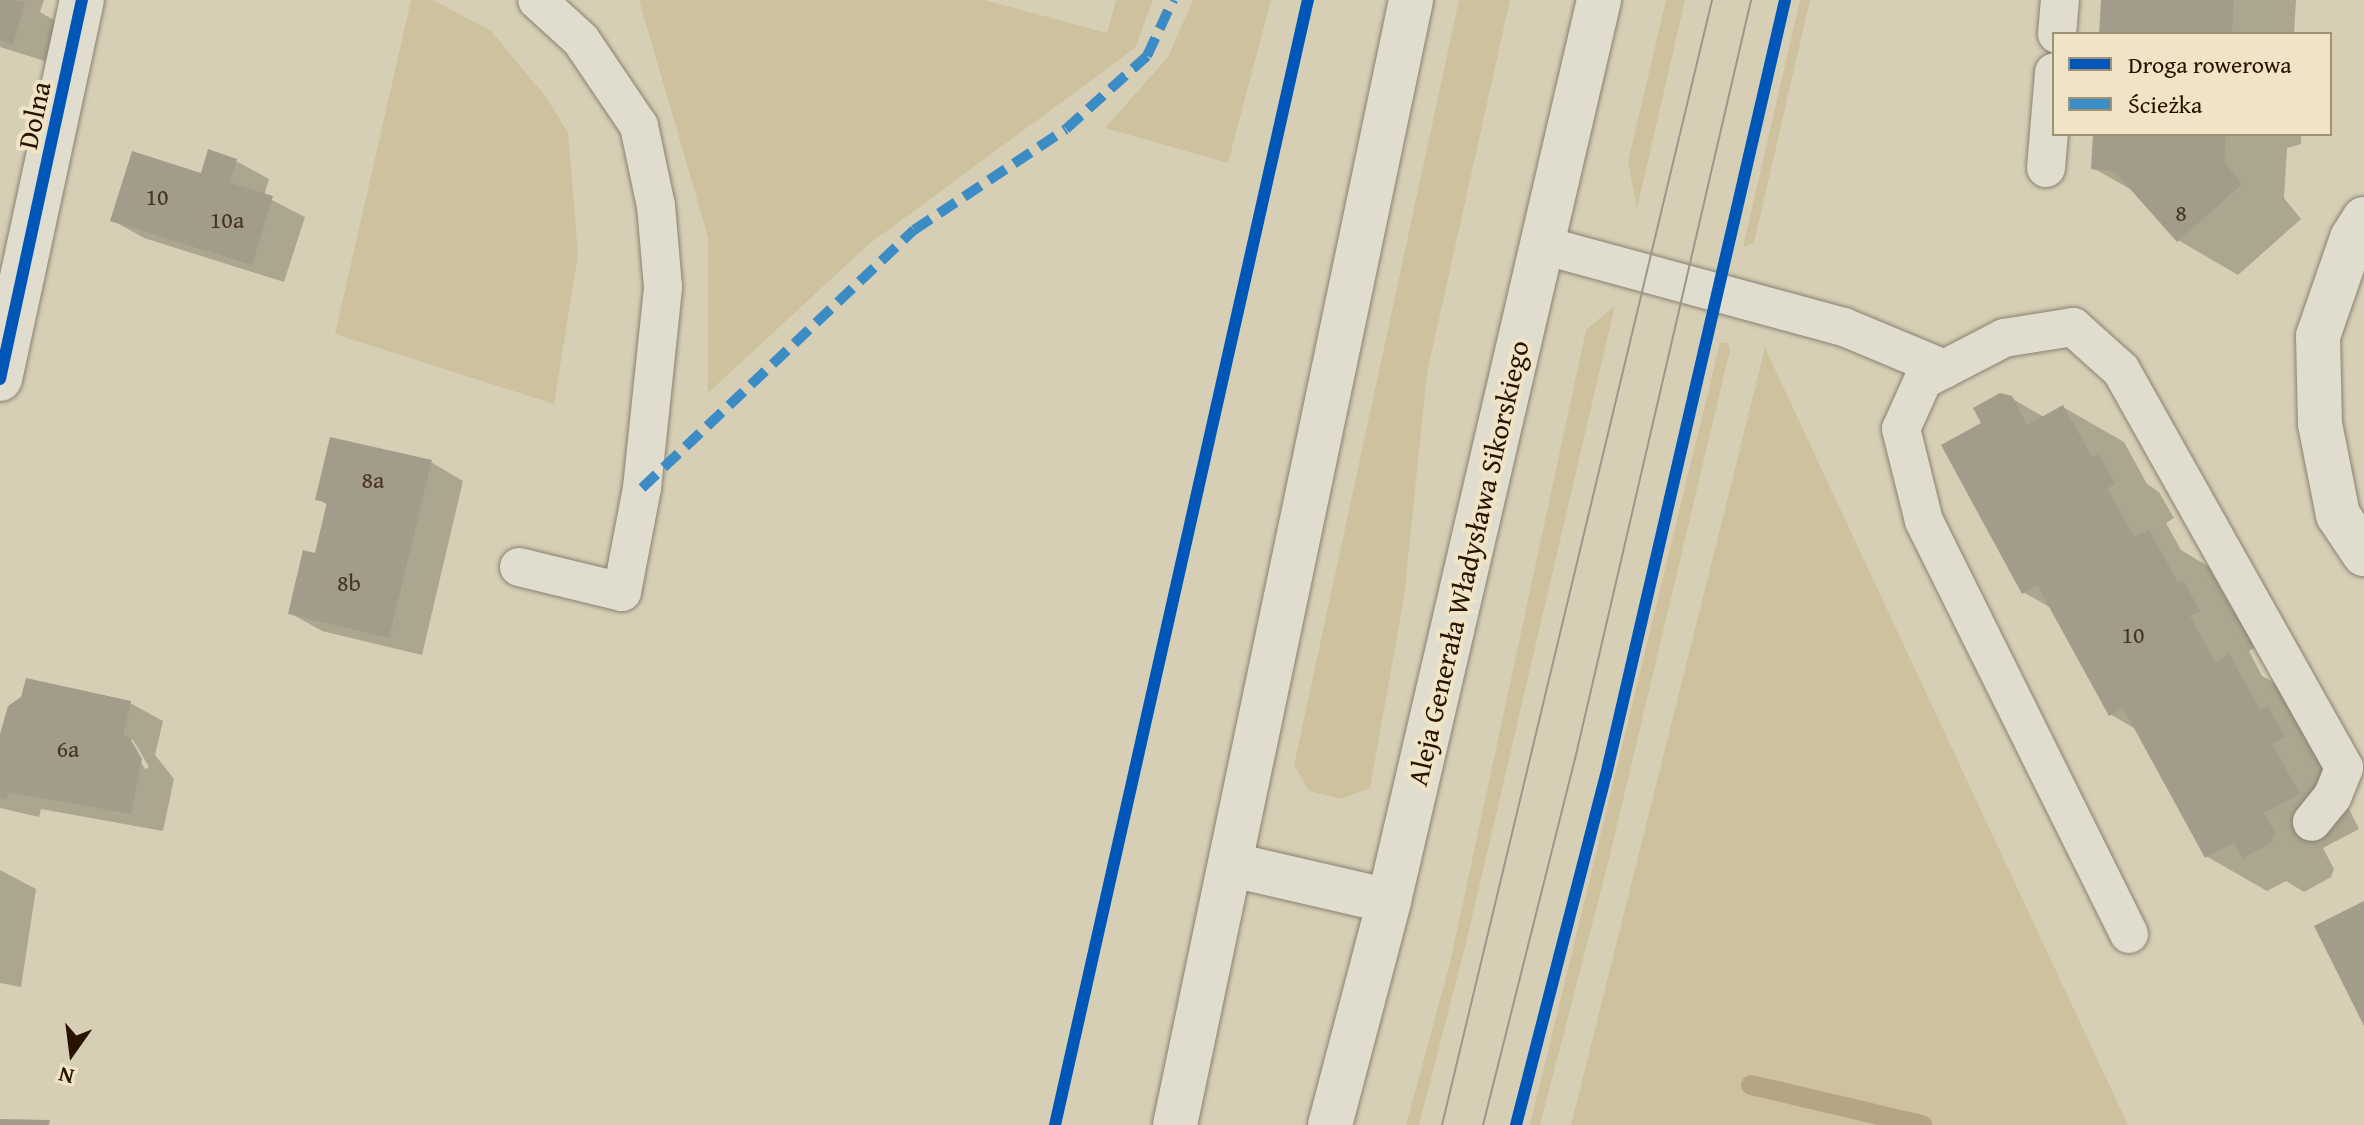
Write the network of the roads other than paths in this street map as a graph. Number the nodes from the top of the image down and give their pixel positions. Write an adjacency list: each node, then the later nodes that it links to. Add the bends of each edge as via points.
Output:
1 (82, 0): 12 (main road, Dolna)
2 (537, 0): 14 (lane, via 581,40 639,126 656,206 663,287 642,488 622,592)
3 (1411, 0): 16 (main road)
4 (1599, 0): 10 (main road, Aleja Generała Władysława Sikorskiego)
5 (2060, 0): 6 (lane)
6 (2057, 32)
7 (2052, 96): 8 (lane)
8 (2046, 168)
9 (2364, 219): 13 (main road, via 2352,238 2318,336 2320,424 2338,515)
10 (1542, 245): 11 (lane, via 1844,327); 17 (main road, Aleja Generała Władysława Sikorskiego)
11 (1945, 369): 15 (lane, via 2004,338 2073,327 2121,370 2344,768 2332,797); 18 (lane, via 1923,380 1901,429 1924,521)
12 (0, 379)
13 (2364, 554)
14 (519, 567)
15 (2312, 822)
16 (1233, 865): 17 (main road); 19 (main road)
17 (1389, 901): 20 (main road, Aleja Generała Władysława Sikorskiego)
18 (2129, 934)
19 (1175, 1125)
20 (1330, 1125)

